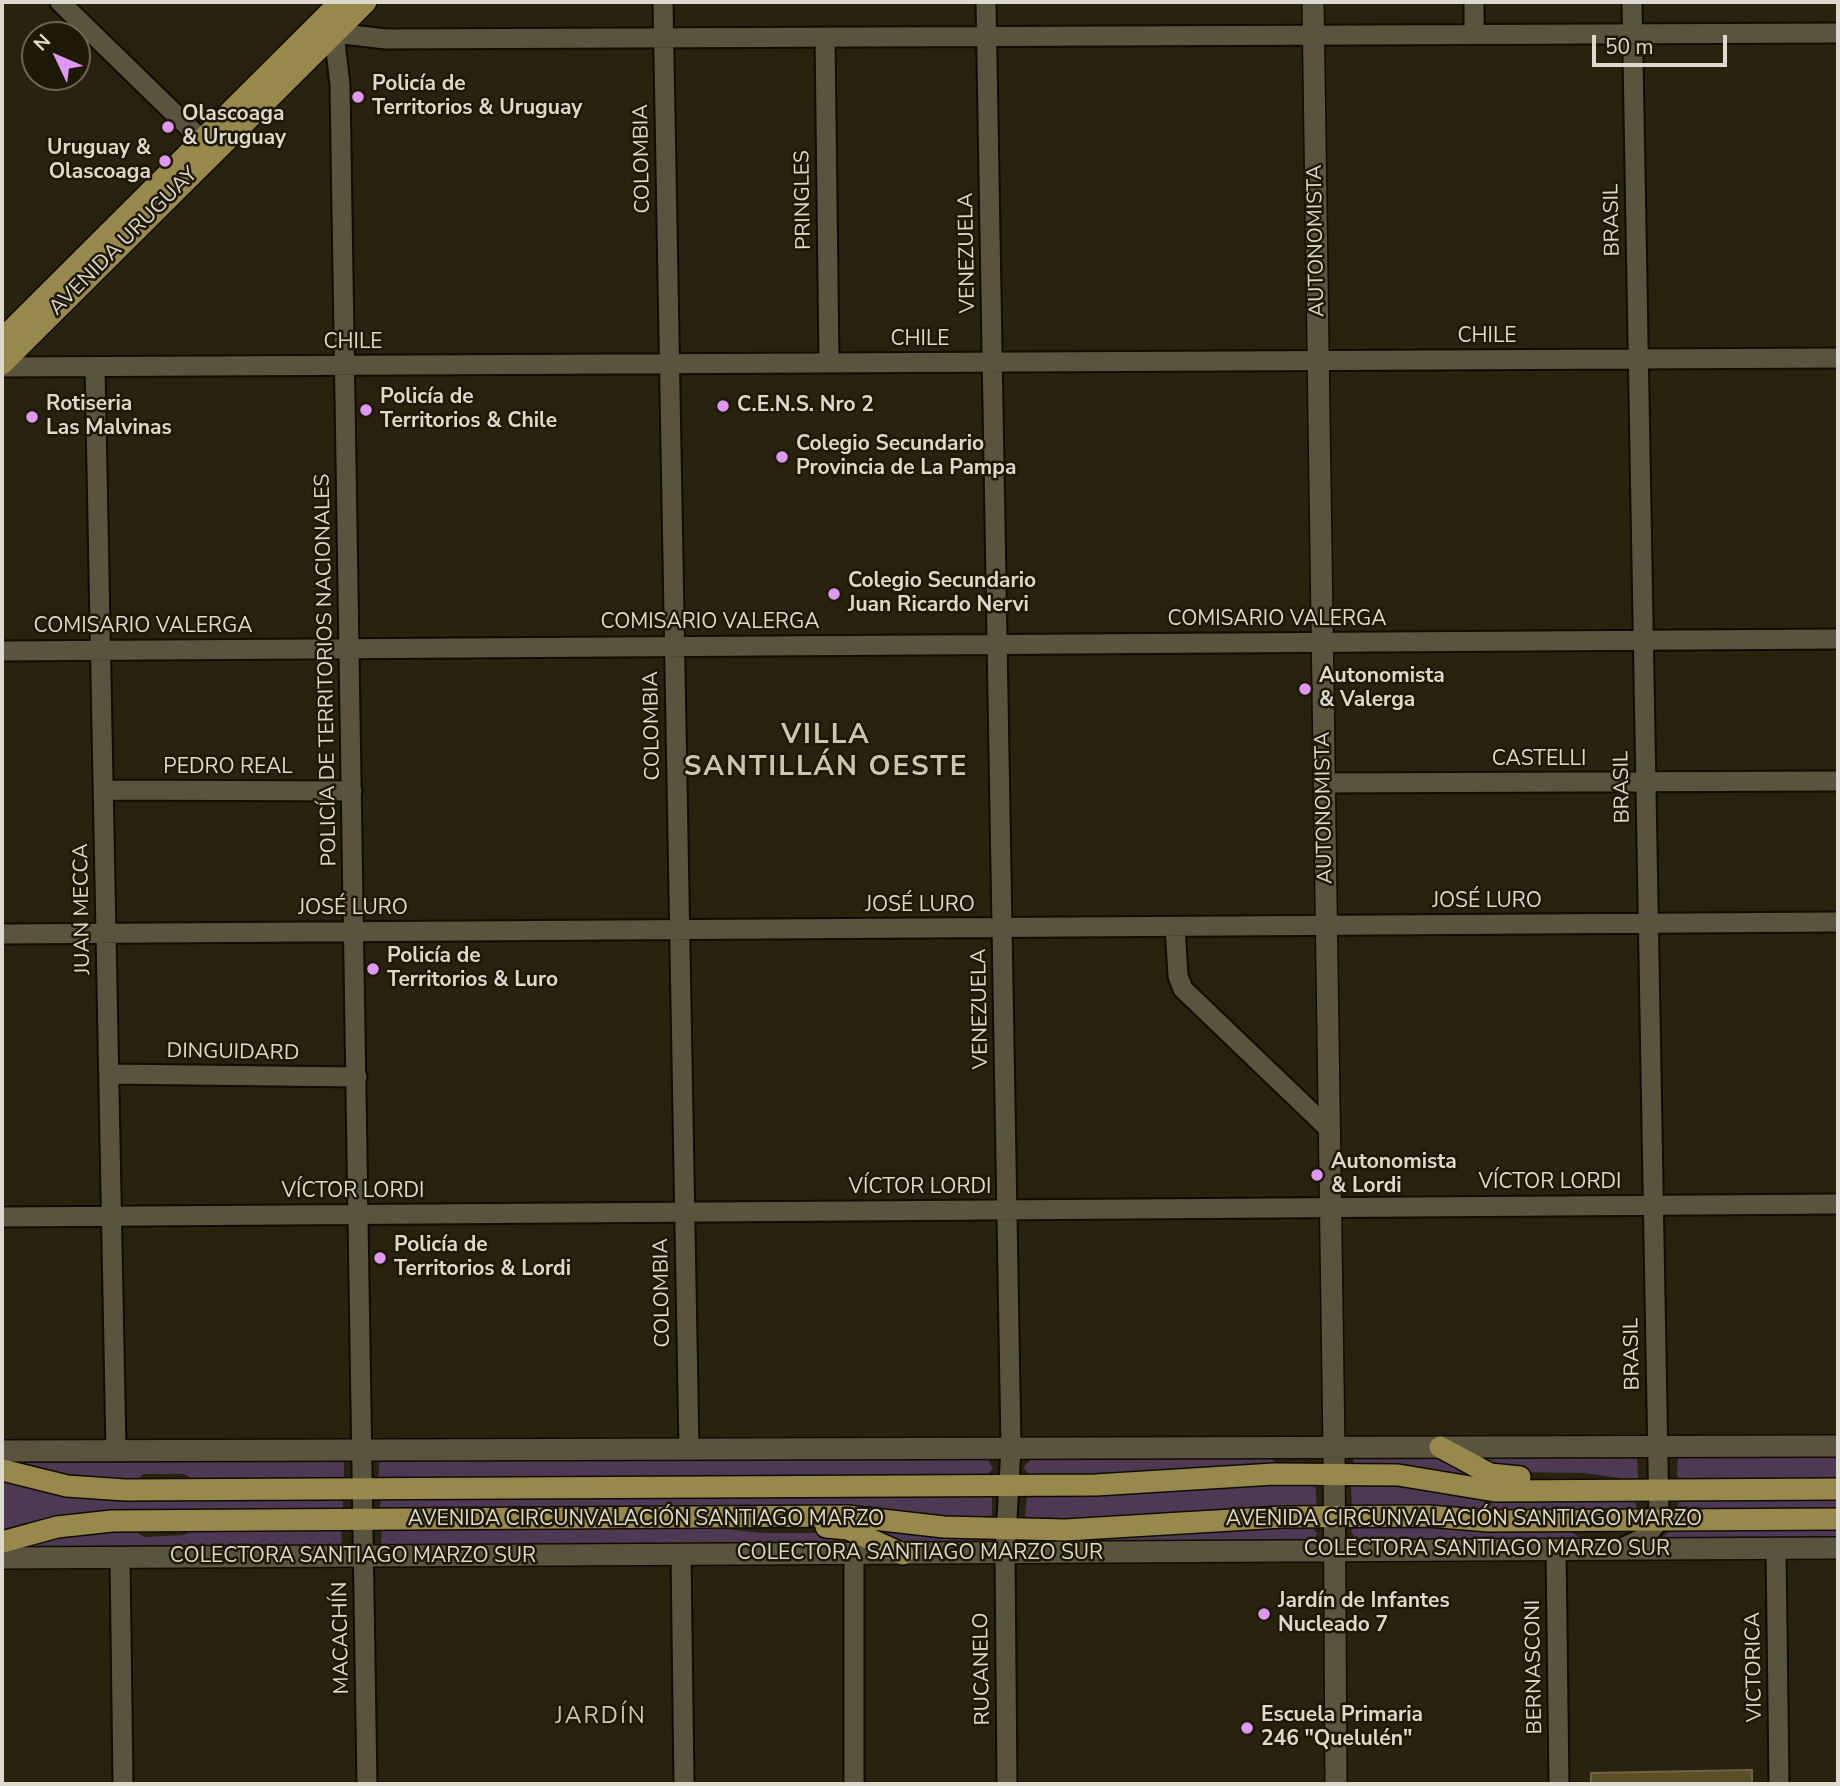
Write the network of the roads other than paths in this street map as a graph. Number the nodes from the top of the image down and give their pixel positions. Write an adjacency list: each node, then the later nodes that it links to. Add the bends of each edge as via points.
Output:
1 (60, 2): 17 (street)
2 (340, 2): 9 (main road, AVENIDA URUGUAY)
3 (366, 2): 9 (main road, AVENIDA URUGUAY)
4 (663, 2): 16 (street, COLOMBIA)
5 (986, 2): 15 (street, VENEZUELA)
6 (1314, 2): 13 (street, AUTONOMISTA)
7 (1474, 2): 11 (street)
8 (1632, 2): 12 (street, BRASIL)
9 (327, 27): 16 (street, via 386,39); 17 (main road, AVENIDA URUGUAY); 26 (street, POLICÍA DE TERRITORIOS NACIONALES, via 340,94)
10 (1838, 33): 12 (street)
11 (1474, 34): 12 (street); 13 (street)
12 (1632, 34): 20 (street, BRASIL)
13 (1314, 35): 15 (street); 21 (street, AUTONOMISTA)
14 (825, 37): 15 (street); 16 (street); 23 (street, PRINGLES)
15 (986, 37): 22 (street, VENEZUELA)
16 (663, 38): 24 (street, COLOMBIA)
17 (208, 146): 18 (main road, AVENIDA URUGUAY); 25 (main road, AVENIDA URUGUAY)
18 (2, 338)
19 (1838, 358): 20 (street, CHILE)
20 (1638, 359): 21 (street, CHILE); 29 (street, BRASIL)
21 (1319, 361): 22 (street, CHILE); 30 (street, AUTONOMISTA)
22 (992, 362): 23 (street, CHILE); 31 (street, VENEZUELA)
23 (829, 363): 24 (street, CHILE)
24 (669, 364): 26 (street, CHILE); 32 (street, COLOMBIA)
25 (2, 366): 27 (street, CHILE)
26 (345, 366): 27 (street, CHILE); 33 (street, POLICÍA DE TERRITORIOS NACIONALES)
27 (95, 367): 34 (street, JUAN MECCA)
28 (1838, 639): 29 (street, COMISARIO VALERGA)
29 (1643, 640): 30 (street, COMISARIO VALERGA); 36 (street, BRASIL)
30 (1323, 642): 31 (street, COMISARIO VALERGA); 38 (street, AUTONOMISTA)
31 (997, 644): 32 (street, COMISARIO VALERGA); 45 (street, VENEZUELA)
32 (674, 646): 33 (street, COMISARIO VALERGA); 46 (street, COLOMBIA)
33 (349, 648): 34 (street, COMISARIO VALERGA); 40 (street, POLICÍA DE TERRITORIOS NACIONALES)
34 (100, 650): 35 (street, COMISARIO VALERGA); 39 (street, JUAN MECCA)
35 (2, 651)
36 (1646, 782): 37 (street, CASTELLI); 38 (street, CASTELLI); 42 (street, BRASIL)
37 (1838, 782)
38 (1325, 783): 43 (street, AUTONOMISTA)
39 (103, 790): 40 (street, PEDRO REAL); 48 (street, JUAN MECCA)
40 (352, 791): 47 (street, POLICÍA DE TERRITORIOS NACIONALES)
41 (1838, 922): 42 (street, JOSÉ LURO)
42 (1648, 924): 43 (street, JOSÉ LURO); 54 (street, BRASIL)
43 (1327, 926): 44 (street, JOSÉ LURO); 52 (street, AUTONOMISTA)
44 (1175, 927): 45 (street, JOSÉ LURO); 52 (street, via 1183,989)
45 (1002, 928): 46 (street, JOSÉ LURO); 56 (street, VENEZUELA)
46 (680, 930): 47 (street, JOSÉ LURO); 57 (street, COLOMBIA)
47 (354, 932): 48 (street, JOSÉ LURO); 51 (street, POLICÍA DE TERRITORIOS NACIONALES)
48 (106, 933): 49 (street, JOSÉ LURO); 50 (street, JUAN MECCA)
49 (2, 934)
50 (109, 1074): 51 (street, DINGUIDARD); 59 (street, JUAN MECCA)
51 (357, 1077): 58 (street, POLICÍA DE TERRITORIOS NACIONALES)
52 (1330, 1130): 55 (street, AUTONOMISTA)
53 (1838, 1204): 54 (street, VÍCTOR LORDI)
54 (1653, 1205): 55 (street, VÍCTOR LORDI); 61 (street, BRASIL)
55 (1331, 1208): 56 (street, VÍCTOR LORDI); 63 (street, AUTONOMISTA)
56 (1007, 1210): 57 (street, VÍCTOR LORDI); 65 (street, VENEZUELA)
57 (685, 1212): 58 (street, VÍCTOR LORDI); 66 (street, COLOMBIA)
58 (359, 1214): 59 (street, VÍCTOR LORDI); 68 (street, POLICÍA DE TERRITORIOS NACIONALES)
59 (112, 1216): 60 (street, VÍCTOR LORDI); 67 (street, JUAN MECCA)
60 (2, 1217)
61 (1657, 1446): 62 (street); 64 (street); 76 (street, BRASIL)
62 (1838, 1446)
63 (1334, 1447): 64 (street); 65 (street); 71 (street, AUTONOMISTA)
64 (1440, 1447): 75 (main road, via 1494,1476 1587,1479)
65 (1011, 1448): 66 (street); 72 (street, VENEZUELA)
66 (689, 1449): 68 (street)
67 (116, 1450): 68 (street); 69 (street)
68 (363, 1450): 73 (street, MACACHÍN)
69 (2, 1451)
70 (2, 1471): 73 (main road, AVENIDA CIRCUNVALACIÓN SANTIAGO MARZO, via 40,1482 96,1489)
71 (1334, 1475): 72 (main road, AVENIDA CIRCUNVALACIÓN SANTIAGO MARZO, via 1249,1474 1106,1485); 75 (main road, AVENIDA CIRCUNVALACIÓN SANTIAGO MARZO, via 1412,1477 1485,1490); 77 (street, AUTONOMISTA)
72 (1009, 1485): 73 (main road, AVENIDA CIRCUNVALACIÓN SANTIAGO MARZO); 82 (street, VENEZUELA)
73 (363, 1489): 79 (street, MACACHÍN)
74 (1838, 1489): 76 (main road, AVENIDA CIRCUNVALACIÓN SANTIAGO MARZO)
75 (1629, 1490): 76 (main road, AVENIDA CIRCUNVALACIÓN SANTIAGO MARZO)
76 (1658, 1490): 81 (street, BRASIL)
77 (1333, 1516): 81 (main road, AVENIDA CIRCUNVALACIÓN SANTIAGO MARZO); 82 (main road, AVENIDA CIRCUNVALACIÓN SANTIAGO MARZO, via 1247,1517 1076,1530); 88 (street, AUTONOMISTA)
78 (720, 1517): 79 (main road, AVENIDA CIRCUNVALACIÓN SANTIAGO MARZO); 82 (main road, AVENIDA CIRCUNVALACIÓN SANTIAGO MARZO, via 856,1516 936,1527); 91 (main road, via 761,1526 842,1528)
79 (363, 1519): 83 (main road, AVENIDA CIRCUNVALACIÓN SANTIAGO MARZO, via 111,1521 57,1527); 93 (street, MACACHÍN)
80 (1838, 1519): 81 (main road, AVENIDA CIRCUNVALACIÓN SANTIAGO MARZO)
81 (1658, 1520): 85 (street, via 1646,1537)
82 (1006, 1528): 89 (street, VENEZUELA)
83 (2, 1542)
84 (1838, 1548): 86 (street, COLECTORA SANTIAGO MARZO SUR)
85 (1618, 1549): 86 (street, COLECTORA SANTIAGO MARZO SUR); 87 (street, COLECTORA SANTIAGO MARZO SUR)
86 (1776, 1549): 103 (street, VICTORICA)
87 (1556, 1550): 88 (street, COLECTORA SANTIAGO MARZO SUR); 102 (street, BERNASCONI)
88 (1333, 1551): 89 (street, COLECTORA SANTIAGO MARZO SUR); 101 (street, AUTONOMISTA)
89 (1005, 1553): 91 (street, COLECTORA SANTIAGO MARZO SUR); 100 (street, RUCANELO)
90 (854, 1554): 91 (street, COLECTORA SANTIAGO MARZO SUR); 92 (street, COLECTORA SANTIAGO MARZO SUR); 99 (street)
91 (903, 1554)
92 (681, 1555): 93 (street, COLECTORA SANTIAGO MARZO SUR); 98 (street)
93 (363, 1557): 95 (street, COLECTORA SANTIAGO MARZO SUR); 97 (street, MACACHÍN)
94 (2, 1558): 95 (street, COLECTORA SANTIAGO MARZO SUR)
95 (120, 1558): 96 (street)
96 (123, 1784)
97 (367, 1784)
98 (684, 1784)
99 (854, 1784)
100 (1007, 1784)
101 (1336, 1784)
102 (1559, 1784)
103 (1779, 1784)

